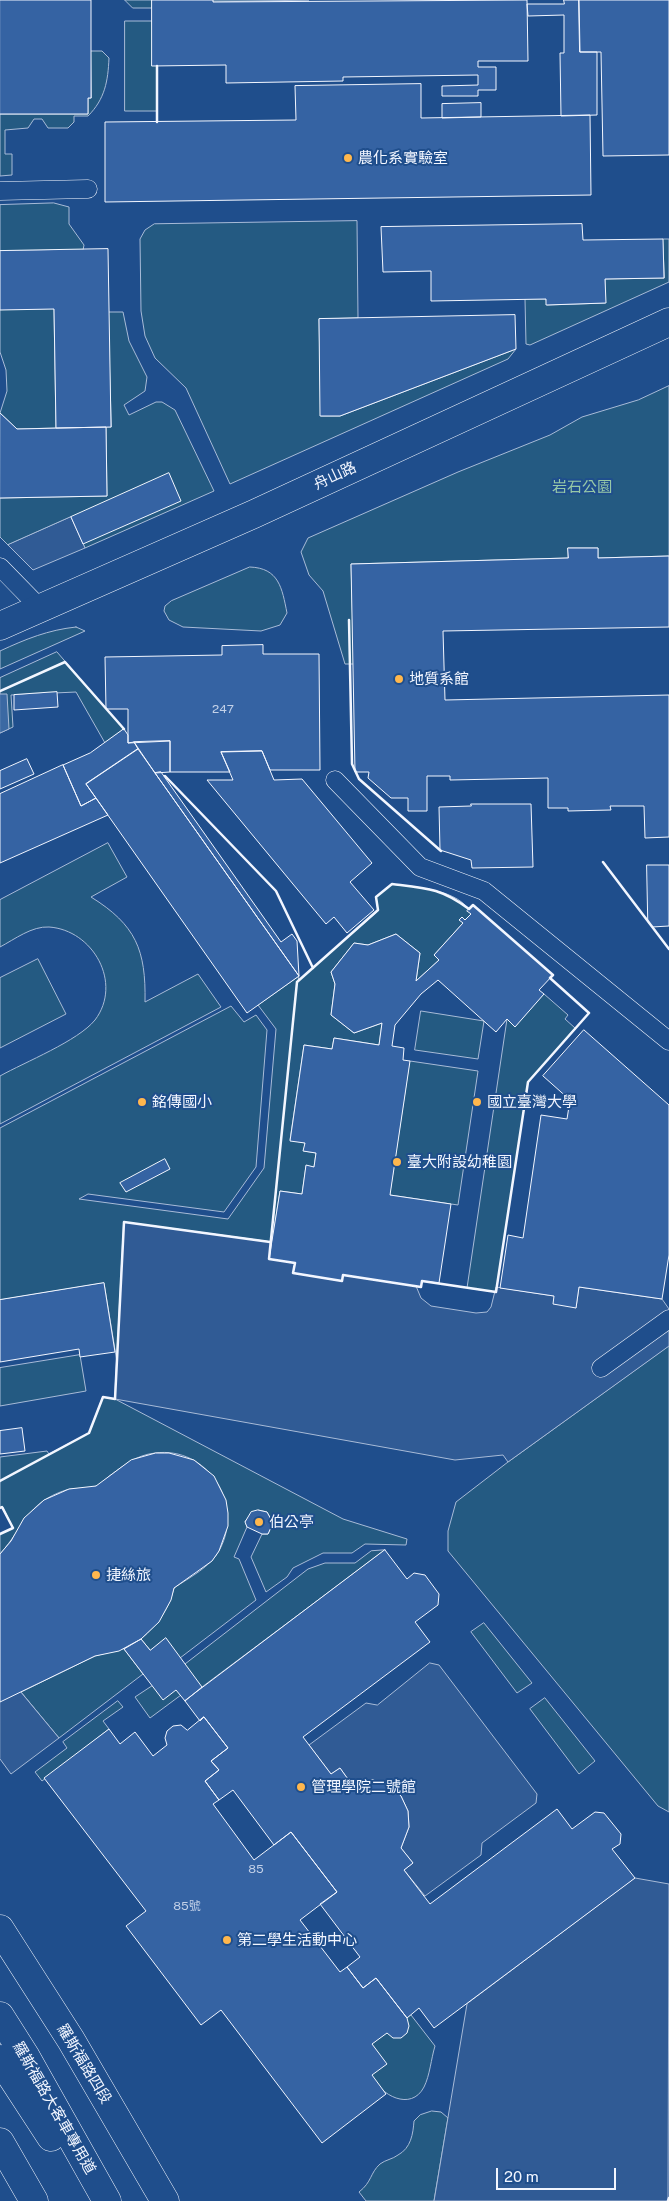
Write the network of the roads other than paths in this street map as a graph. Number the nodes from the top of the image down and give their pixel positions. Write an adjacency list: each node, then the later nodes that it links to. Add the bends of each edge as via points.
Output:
1 (88, 189): 2 (lane)
2 (0, 191)
3 (669, 322): 5 (main road, 舟山路)
4 (0, 567): 5 (lane)
5 (41, 609): 6 (main road, 舟山路)
6 (0, 626)
7 (336, 780): 8 (lane, via 420,867 484,891)
8 (669, 1041)
9 (669, 1319): 10 (lane)
10 (602, 1368)
11 (0, 1929): 18 (main road, 羅斯福路四段, via 76,2049)
12 (0, 2016): 17 (main road, 羅斯福路大客車專用道)
13 (0, 2059): 16 (main road, 羅斯福路大客車專用道, via 48,2131)
14 (0, 2142): 15 (main road)
15 (34, 2201)
16 (86, 2201)
17 (107, 2201)
18 (165, 2201)

